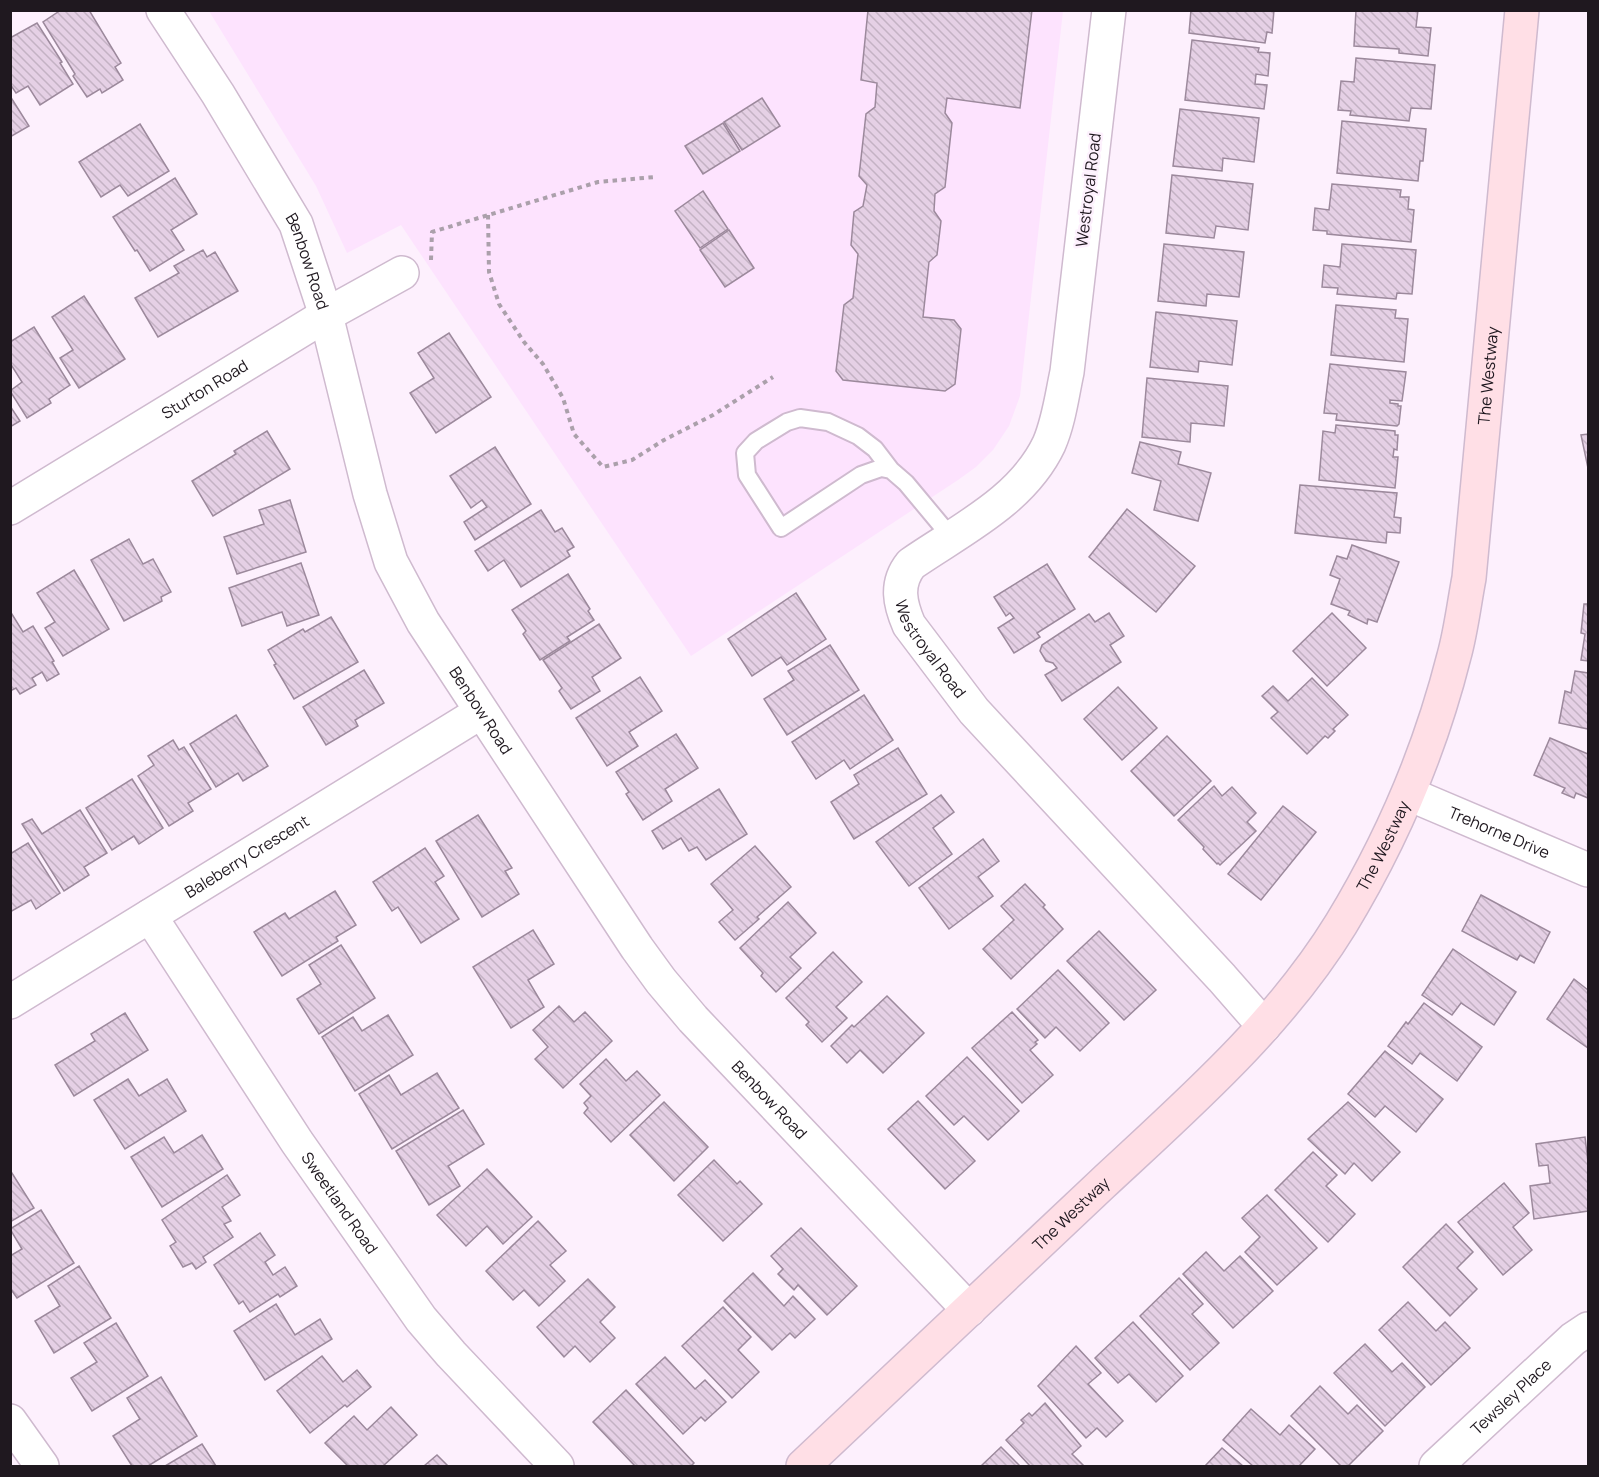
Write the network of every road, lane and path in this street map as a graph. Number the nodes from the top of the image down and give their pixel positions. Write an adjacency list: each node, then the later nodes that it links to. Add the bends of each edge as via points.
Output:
1 (163, 10): 7 (street, Benbow Road, via 296,224)
2 (1109, 10): 11 (street, Westroyal Road, via 1060,407 1049,443 1026,477 990,512)
3 (1522, 10): 13 (main road, The Westway, via 1469,578 1455,654)
4 (655, 177): 5 (path, via 598,182)
5 (488, 214): 6 (path, via 432,231); 8 (path, via 489,272 499,304 563,398 574,435 603,467 632,460)
6 (416, 269): 7 (street, Sturton Road)
7 (326, 315): 10 (street, Sturton Road); 12 (street, Benbow Road, via 370,494 392,562 423,622)
8 (773, 376)
9 (891, 470): 9 (lane, via 858,436 812,419 800,418 779,426 745,453 747,475 781,528 861,475 881,468); 11 (lane)
10 (10, 508)
11 (951, 537): 17 (street, Westroyal Road, via 910,564 904,573 900,595 909,625 974,711)
12 (481, 712): 15 (street, Baleberry Crescent); 18 (street, Benbow Road, via 661,981)
13 (1409, 794): 14 (street, Trehorne Drive); 17 (main road, The Westway, via 1384,848 1340,925)
14 (1588, 870)
15 (150, 916): 16 (street, Baleberry Crescent); 22 (street, Sweetland Road, via 297,1142 421,1319)
16 (10, 1002)
17 (1264, 1026): 18 (main road, The Westway)
18 (969, 1310): 23 (main road, The Westway)
19 (1588, 1329): 24 (street, Tewsley Place)
20 (10, 1421): 21 (street)
21 (42, 1467)
22 (557, 1467)
23 (803, 1467)
24 (1436, 1467)

